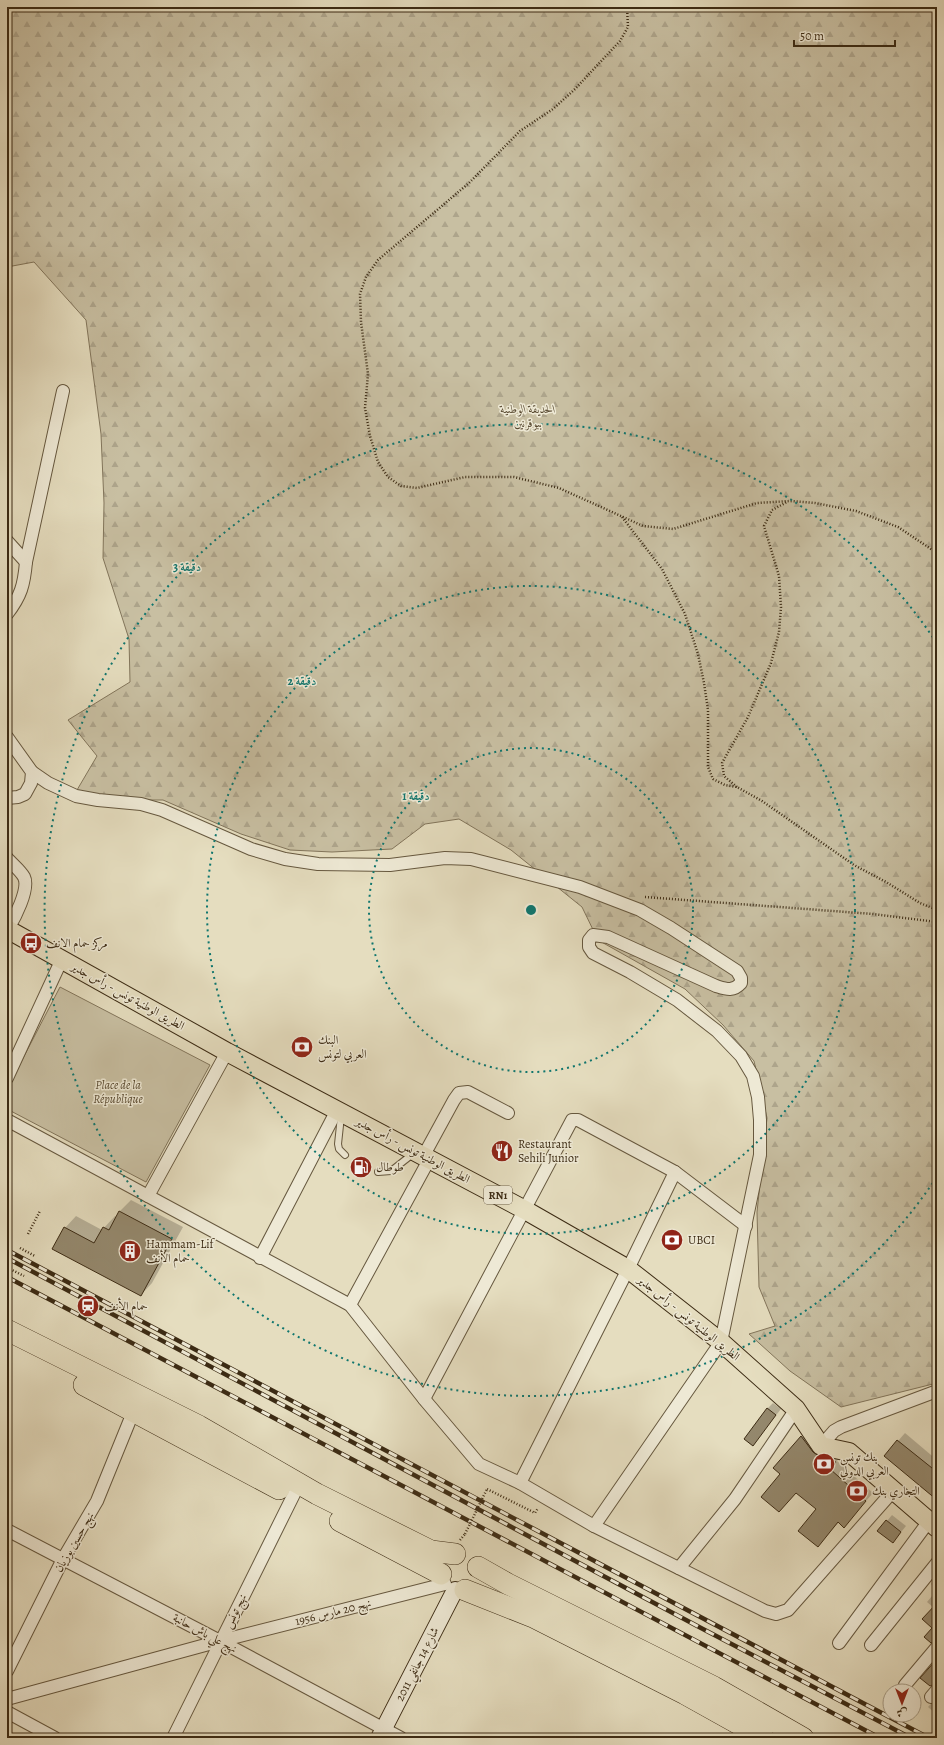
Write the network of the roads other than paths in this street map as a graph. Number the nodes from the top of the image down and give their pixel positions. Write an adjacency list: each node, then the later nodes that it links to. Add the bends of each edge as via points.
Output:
1 (62, 391): 3 (street)
2 (7, 541): 3 (street)
3 (26, 562): 4 (street, via 24,581 17,601)
4 (7, 614)
5 (7, 737): 6 (street)
6 (32, 772): 7 (street, via 31,783 25,794); 22 (street, via 76,796 118,800 162,810 251,849 285,859 318,864 390,865 445,858 470,859 602,894 640,910 671,928 737,971 740,983 736,988 730,990 716,986 608,937 593,935 589,940 589,947 593,953 677,1000 717,1031 741,1056 753,1076 758,1097 760,1156)
7 (7, 798)
8 (7, 858): 9 (street, via 24,877 25,883 15,918)
9 (7, 929): 10 (main road, الطريق الوطنية تونس - رأس جدير / RN1)
10 (62, 959): 11 (main road, الطريق الوطنية تونس - رأس جدير / RN1); 12 (street)
11 (227, 1052): 13 (main road, الطريق الوطنية تونس - رأس جدير / RN1); 20 (street)
12 (7, 1078)
13 (339, 1111): 16 (lane, via 338,1144); 17 (main road, الطريق الوطنية تونس - رأس جدير / RN1); 23 (street)
14 (508, 1113): 17 (street, via 468,1092 460,1094 454,1100)
15 (7, 1120): 20 (street)
16 (345, 1155)
17 (423, 1155): 18 (lane, via 386,1173); 21 (main road, الطريق الوطنية تونس - رأس جدير / RN1); 25 (street)
18 (378, 1172)
19 (675, 1172): 21 (street, via 574,1120 570,1122); 22 (street); 24 (street)
20 (148, 1196): 23 (street)
21 (526, 1210): 24 (main road, الطريق الوطنية تونس - رأس جدير / RN1); 30 (street, via 467,1315)
22 (746, 1226): 27 (street)
23 (260, 1258): 25 (street)
24 (628, 1269): 27 (main road, الطريق الوطنية تونس - رأس جدير / RN1); 34 (street)
25 (350, 1305): 30 (street)
26 (7, 1330): 35 (highway, via 198,1426)
27 (721, 1342): 31 (main road, الطريق الوطنية تونس - رأس جدير / RN1); 38 (street)
28 (7, 1346): 32 (highway)
29 (937, 1391): 33 (street, via 841,1427)
30 (424, 1399): 34 (street, via 479,1464)
31 (796, 1409): 33 (main road, الطريق الوطنية تونس - رأس جدير / RN1); 44 (street, via 735,1499)
32 (134, 1410): 35 (highway); 41 (street, نهج حسين بوزيان, via 97,1501)
33 (821, 1446): 36 (main road, via 849,1452)
34 (520, 1483): 38 (street)
35 (296, 1490): 40 (highway, via 431,1551); 45 (highway); 46 (street, نهج تونس)
36 (893, 1491): 37 (main road); 44 (street, via 788,1610 776,1614 765,1611)
37 (933, 1525): 47 (street)
38 (594, 1526): 44 (street)
39 (7, 1530): 41 (street, نهج علي باش حانبة)
40 (455, 1554): 43 (highway, via 469,1555); 45 (highway, via 443,1563)
41 (62, 1559): 46 (street, نهج علي باش حانبة); 50 (street, نهج حسين بوزيان)
42 (937, 1563): 48 (street)
43 (478, 1567): 45 (highway, via 477,1581 472,1587); 59 (highway, via 714,1687)
44 (679, 1568)
45 (452, 1585): 46 (street, نهج 20 مارس 1956); 54 (street, شارع 14 جانفي 2011); 58 (highway, via 533,1617 685,1694)
46 (220, 1641): 52 (street, نهج 20 مارس 1956); 54 (street, نهج علي باش حانبة); 56 (street, نهج تونس)
47 (839, 1642)
48 (871, 1645)
49 (937, 1647): 51 (street)
50 (7, 1671)
51 (906, 1683)
52 (7, 1699)
53 (7, 1712): 55 (street)
54 (381, 1733): 57 (street, نهج علي باش حانبة)
55 (55, 1738)
56 (173, 1738)
57 (401, 1738)
58 (764, 1738)
59 (803, 1738)

